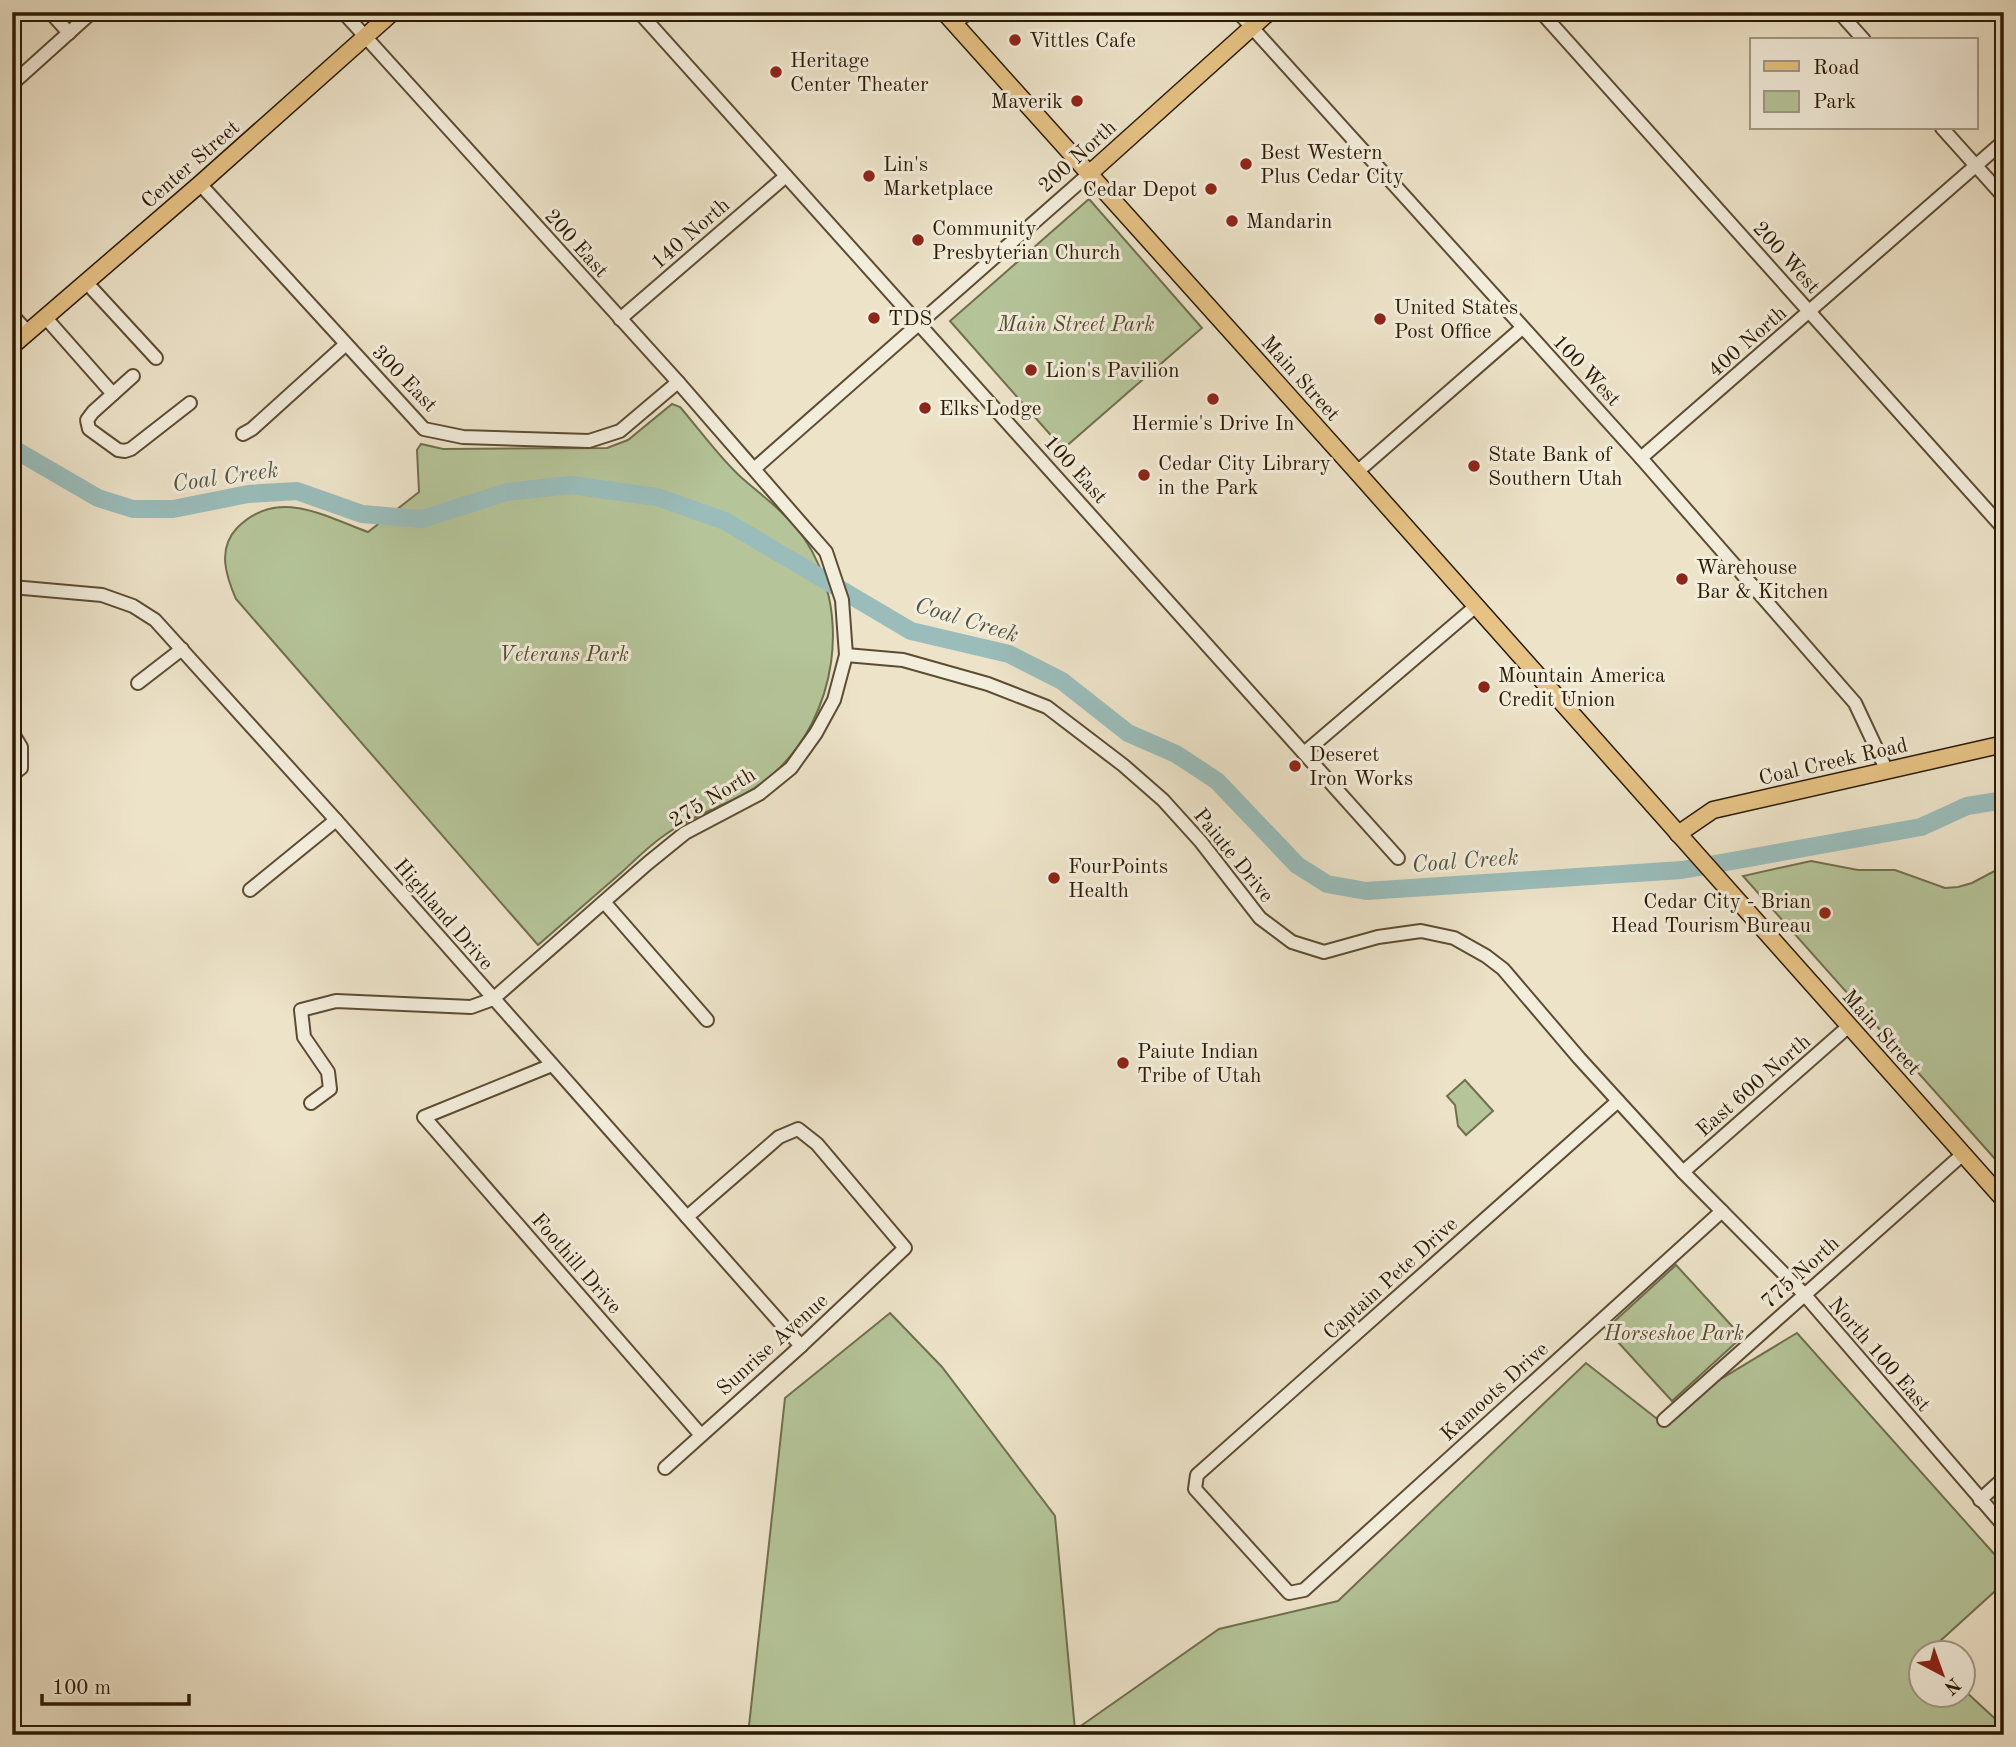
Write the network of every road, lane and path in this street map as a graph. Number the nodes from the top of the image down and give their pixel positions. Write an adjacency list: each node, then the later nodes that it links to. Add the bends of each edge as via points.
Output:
1 (50, 12): 13 (street)
2 (92, 12): 13 (street)
3 (343, 12): 14 (street, 200 East)
4 (393, 12): 14 (main road, Center Street)
5 (639, 12): 21 (street, 100 East)
6 (968, 12): 11 (street)
7 (1238, 12): 12 (street, 100 West)
8 (1269, 12): 12 (main road, 200 North)
9 (1541, 12): 25 (street, 200 West)
10 (1839, 12): 15 (street)
11 (950, 18): 20 (main road, Main Street)
12 (1252, 27): 20 (main road, 200 North); 30 (street, 100 West)
13 (69, 33): 16 (street)
14 (365, 37): 22 (main road, Center Street); 28 (street, 200 East)
15 (1862, 38)
16 (12, 84)
17 (1944, 130): 19 (street)
18 (2004, 141): 19 (street, 400 North)
19 (1976, 166): 23 (street); 25 (street, 400 North)
20 (1090, 173): 29 (street, 200 North); 42 (main road, Main Street)
21 (786, 176): 28 (street, 140 North); 29 (street, 100 East)
22 (200, 184): 24 (main road, Center Street); 32 (street, 300 East)
23 (2004, 197)
24 (86, 282): 27 (main road, Center Street); 34 (street)
25 (1809, 311): 40 (street, 400 North); 43 (street, 200 West)
26 (12, 315): 31 (street)
27 (45, 317): 31 (main road, Center Street); 37 (street)
28 (620, 319): 36 (street, 200 East)
29 (919, 323): 41 (street, 200 North); 52 (street, 100 East)
30 (1522, 328): 40 (street, 100 West); 42 (street)
31 (27, 332): 33 (main road, Center Street)
32 (346, 344): 36 (street, 300 East, via 424,429 463,437 589,440 620,431); 39 (street)
33 (12, 346)
34 (156, 358)
35 (132, 376): 37 (street)
36 (678, 382): 41 (street, 200 East)
37 (113, 394): 38 (street, via 87,424 125,451)
38 (190, 403)
39 (243, 434)
40 (1642, 458): 53 (street, 100 West, via 1855,703)
41 (754, 469): 44 (street, 200 East)
42 (1357, 472): 46 (main road, Main Street)
43 (2004, 529)
44 (826, 552): 48 (street, 275 North, via 842,600)
45 (12, 587): 47 (street, Highland Drive, via 102,595 133,606)
46 (1476, 606): 52 (street); 56 (main road, Main Street)
47 (182, 649): 49 (street); 55 (street, Highland Drive)
48 (846, 655): 59 (street, 275 North, via 834,700 791,768 758,794 685,833); 64 (street, Paiute Drive, via 903,660 988,684 1047,708 1163,800 1260,918 1292,942 1324,952 1421,931 1454,938 1486,956 1503,969)
49 (138, 682)
50 (12, 732): 54 (street, via 21,747 21,768)
51 (2004, 744): 53 (main road, Coal Creek Road)
52 (1304, 753): 57 (street, 100 East)
53 (1886, 769): 56 (main road, Coal Creek Road, via 1713,810)
54 (12, 775)
55 (335, 820): 58 (street); 60 (street, Highland Drive)
56 (1678, 834): 62 (main road, Main Street)
57 (1398, 858)
58 (250, 890)
59 (604, 902): 60 (street, 275 North); 61 (street)
60 (494, 999): 63 (street, Highland Drive); 65 (street, via 471,1007 336,1001 301,1010 304,1037 328,1072 330,1089)
61 (707, 1020)
62 (1849, 1026): 66 (main road, Main Street); 67 (street, East 600 North)
63 (552, 1065): 70 (street, Highland Drive); 74 (street, Foothill Drive, via 424,1116)
64 (1618, 1101): 67 (street, Paiute Drive); 79 (street, Captain Pete Drive, via 1197,1475 1195,1489)
65 (311, 1102)
66 (1963, 1154): 68 (main road, Main Street); 71 (street, 775 North)
67 (1683, 1172): 69 (street, Paiute Drive)
68 (2002, 1195)
69 (1722, 1211): 71 (street, North 100 East); 79 (street, Kamoots Drive, via 1304,1590)
70 (687, 1217): 72 (street, Highland Drive); 72 (street, Sunrise Avenue, via 779,1137 799,1129 817,1144 905,1248)
71 (1804, 1294): 73 (street, 775 North); 77 (street, North 100 East)
72 (801, 1346): 74 (street, Sunrise Avenue)
73 (1664, 1420)
74 (700, 1434): 75 (street, Sunrise Avenue)
75 (665, 1468)
76 (2004, 1478): 77 (street)
77 (1980, 1500): 78 (street, North 100 East)
78 (2004, 1526)
79 (1289, 1593)

